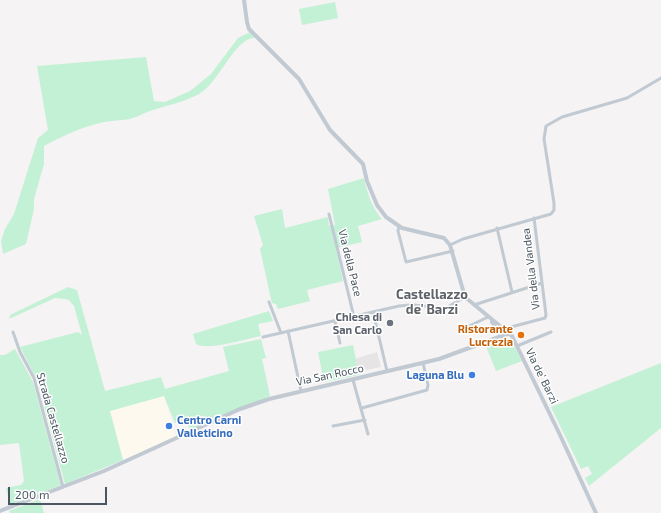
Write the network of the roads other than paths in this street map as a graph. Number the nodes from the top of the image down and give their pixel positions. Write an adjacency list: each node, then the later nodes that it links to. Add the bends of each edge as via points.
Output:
1 (244, 0): 5 (street, via 246,22 250,28 299,79 330,130 363,164 377,205 386,218)
2 (661, 78): 4 (street, via 626,98 562,118 546,126 544,139 554,210 551,214)
3 (329, 214): 17 (street, Via della Pace)
4 (534, 218): 6 (street); 9 (street, Via della Vandea)
5 (399, 226): 7 (street, via 444,238); 8 (street, via 406,262)
6 (497, 228): 7 (street); 10 (street)
7 (450, 245): 8 (street)
8 (453, 251): 11 (street)
9 (542, 283): 10 (street); 23 (street, Via della Vandea, via 545,318 511,328)
10 (512, 292): 15 (street)
11 (465, 297): 14 (street, via 446,308); 15 (street)
12 (269, 302): 25 (street)
13 (408, 305): 16 (street)
14 (413, 305)
15 (474, 305): 18 (street)
16 (373, 312): 17 (street); 32 (street)
17 (354, 317): 19 (street)
18 (488, 317): 20 (street); 23 (street, Via de' Barzi); 26 (street)
19 (335, 321): 21 (street); 29 (street)
20 (465, 328)
21 (288, 331): 25 (street); 34 (street)
22 (13, 332): 39 (street, Strada Castellazzo, via 34,378)
23 (508, 332): 26 (street); 28 (street, Via San Rocco); 30 (street, Via de' Barzi)
24 (551, 332): 30 (street)
25 (281, 333): 27 (street)
26 (500, 334): 28 (street)
27 (263, 337)
28 (496, 338): 31 (street, Via San Rocco)
29 (340, 343)
30 (517, 346): 41 (street, Via de' Barzi)
31 (423, 363): 32 (street, Via San Rocco); 35 (street, via 427,390)
32 (387, 371): 33 (street, Via San Rocco)
33 (353, 380): 34 (street, Via San Rocco); 35 (street)
34 (301, 391): 39 (street, Via San Rocco, via 240,409)
35 (362, 408): 36 (street)
36 (365, 420): 37 (street); 38 (street)
37 (332, 426)
38 (368, 434)
39 (63, 487): 40 (street)
40 (0, 511)
41 (596, 513)

